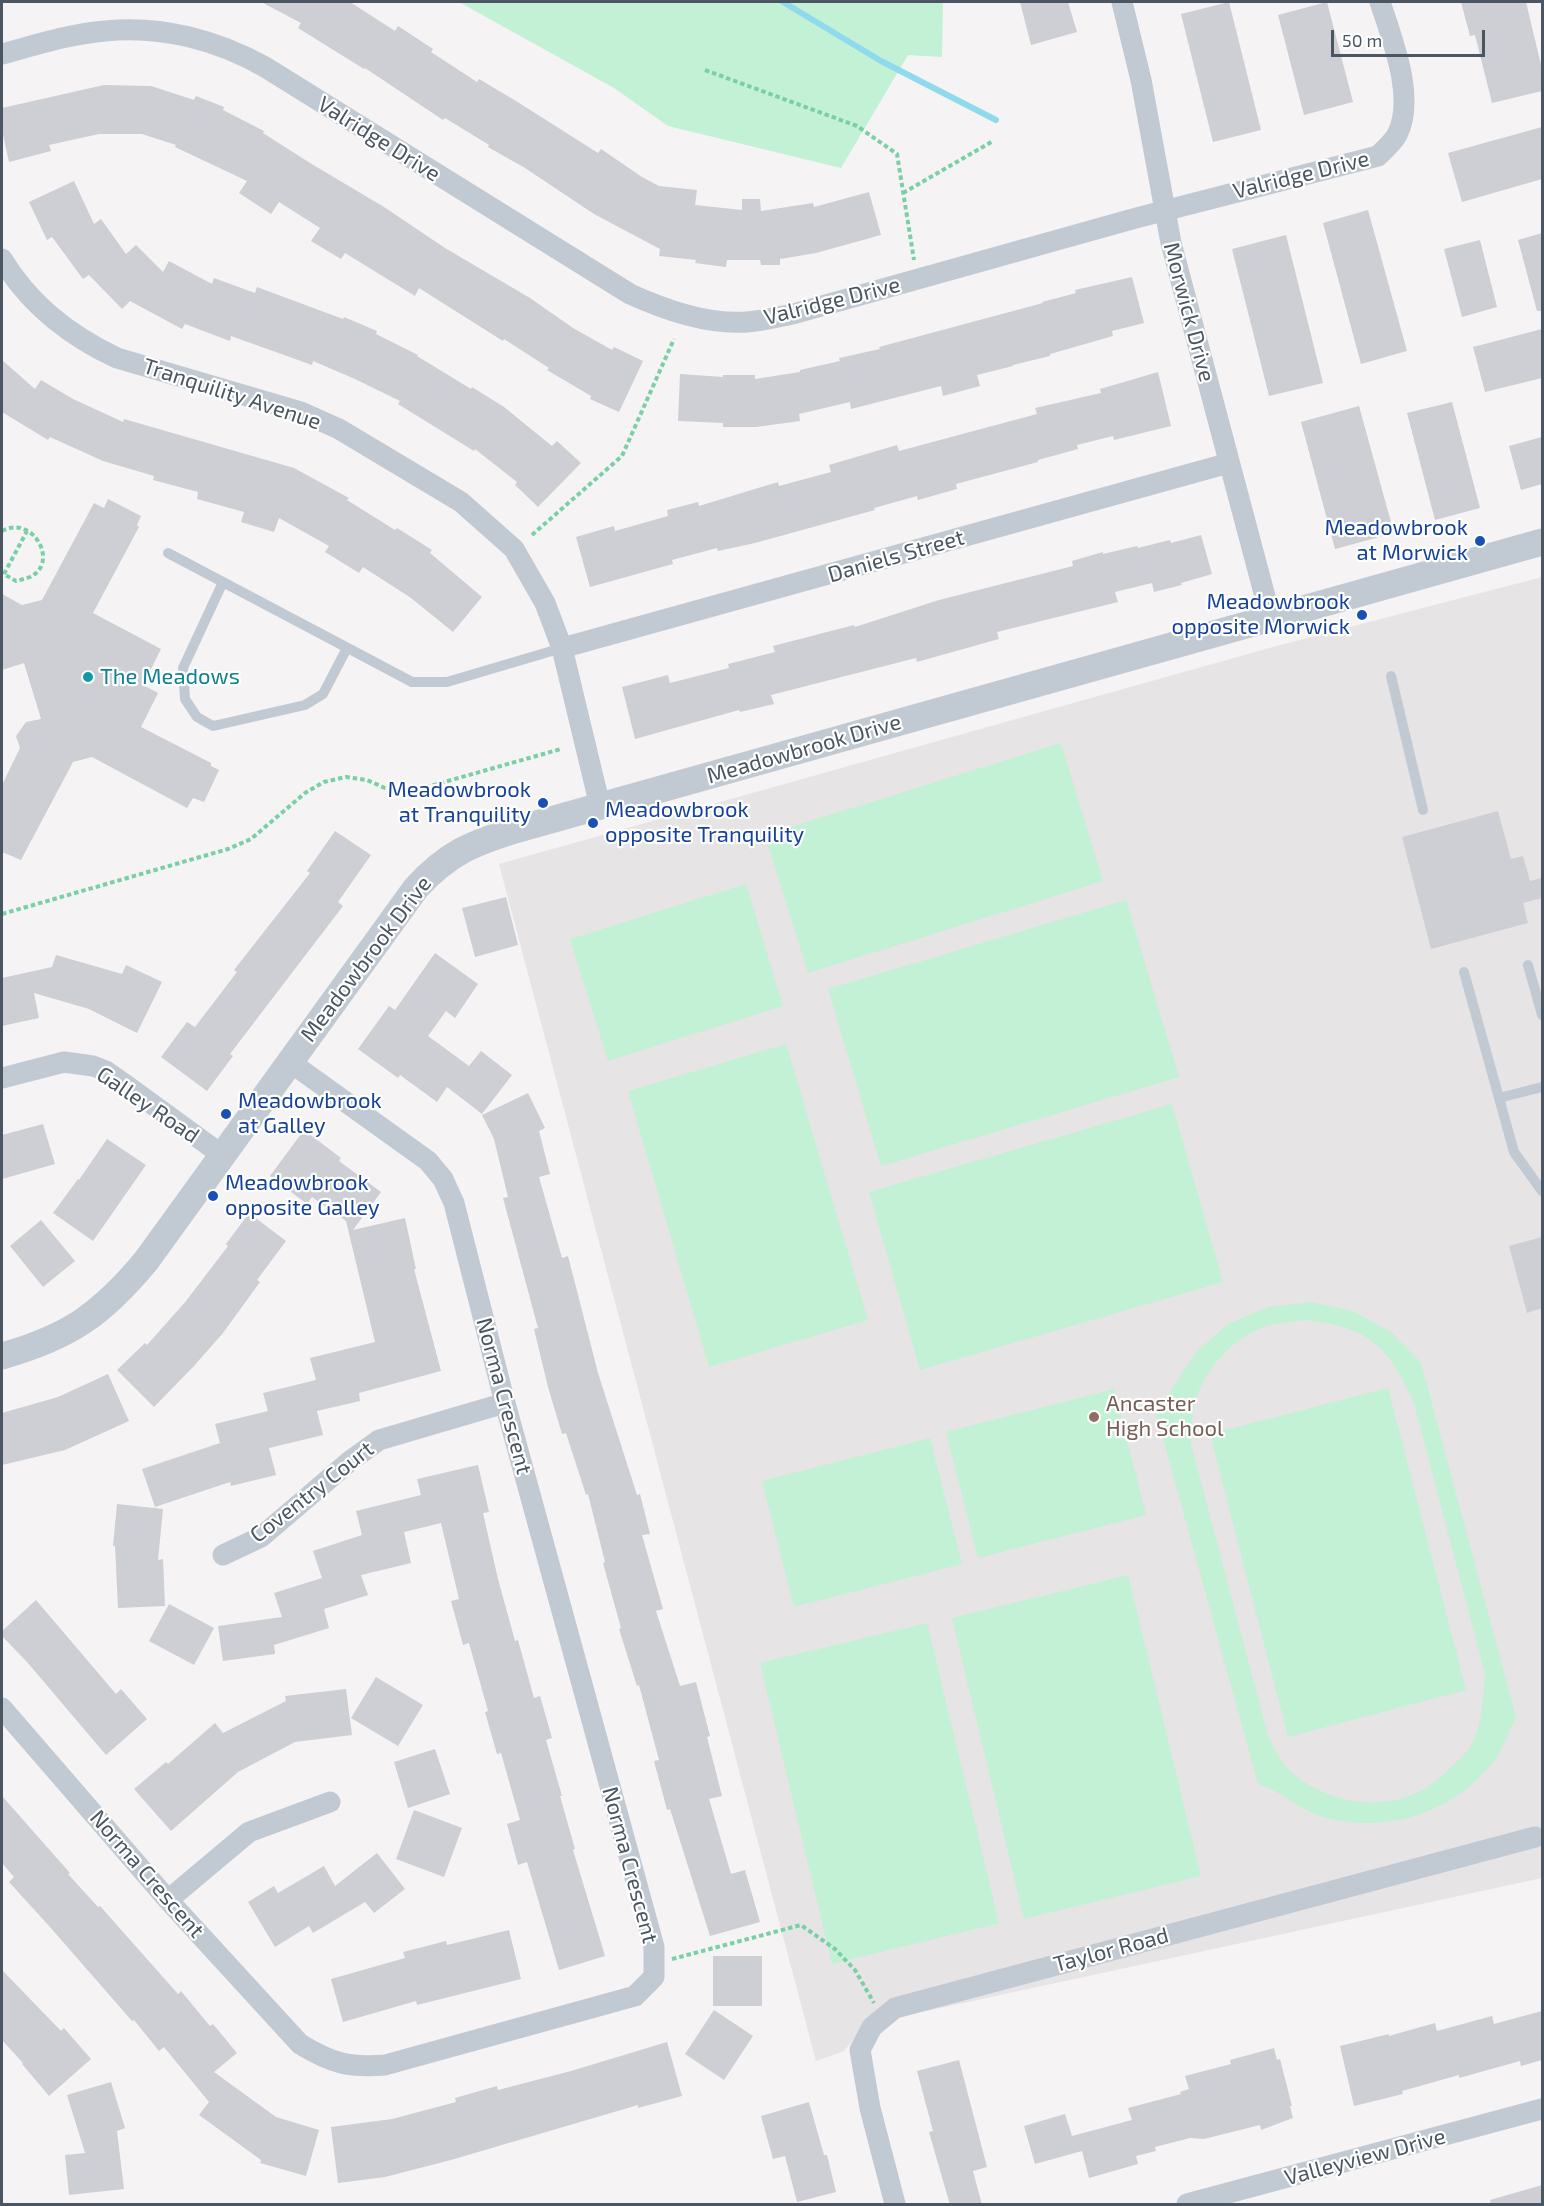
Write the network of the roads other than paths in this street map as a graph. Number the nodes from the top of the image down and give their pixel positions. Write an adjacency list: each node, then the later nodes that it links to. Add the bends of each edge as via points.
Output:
1 (1122, 2): 4 (street, Morwick Drive, via 1141,80)
2 (1380, 2): 4 (street, Valridge Drive, via 1398,60 1405,109 1396,135 1378,156)
3 (2, 54): 4 (street, Valridge Drive, via 106,30 163,32 215,44 265,67 614,286 645,301 711,319 746,322 793,314)
4 (1164, 211): 6 (street, Morwick Drive)
5 (2, 259): 12 (street, Tranquility Avenue, via 41,309 96,348 140,365 301,412 348,434 461,502 514,549 545,603)
6 (1229, 463): 10 (street, Morwick Drive); 12 (street, Daniels Street)
7 (1542, 542): 10 (street, Meadowbrook Drive)
8 (168, 553): 9 (lane)
9 (223, 582): 11 (lane); 11 (lane, via 183,668 185,699 197,717 213,726 305,705 323,694)
10 (1271, 619): 14 (street, Meadowbrook Drive)
11 (347, 648): 12 (lane, via 412,682 447,682)
12 (562, 648): 14 (street, Tranquility Avenue)
13 (1390, 676): 15 (lane)
14 (600, 806): 19 (street, Meadowbrook Drive, via 485,839 443,861 416,888)
15 (1423, 810)
16 (1528, 965): 18 (lane)
17 (1464, 972): 22 (lane)
18 (1542, 1016)
19 (290, 1062): 23 (street, Meadowbrook Drive); 26 (street, Norma Crescent, via 428,1161 443,1179 454,1203)
20 (2, 1077): 23 (street, Galley Road, via 64,1062 93,1066 126,1084)
21 (1542, 1087): 22 (lane)
22 (1499, 1098): 24 (lane, via 1514,1152)
23 (222, 1155): 25 (street, Meadowbrook Drive, via 146,1261 110,1301 67,1332)
24 (1542, 1191)
25 (2, 1356)
26 (505, 1403): 27 (street, Coventry Court, via 379,1440 261,1537); 31 (street, Norma Crescent, via 654,1947 654,1977 635,1996 385,2065 345,2066 300,2044)
27 (224, 1555)
28 (2, 1708): 31 (street, Norma Crescent)
29 (330, 1802): 31 (street, via 249,1832)
30 (1535, 1837): 33 (street, Taylor Road, via 895,2008 872,2027 860,2050 870,2108)
31 (168, 1900)
32 (1542, 2109): 34 (street, Valleyview Drive)
33 (896, 2205)
34 (1187, 2205)

